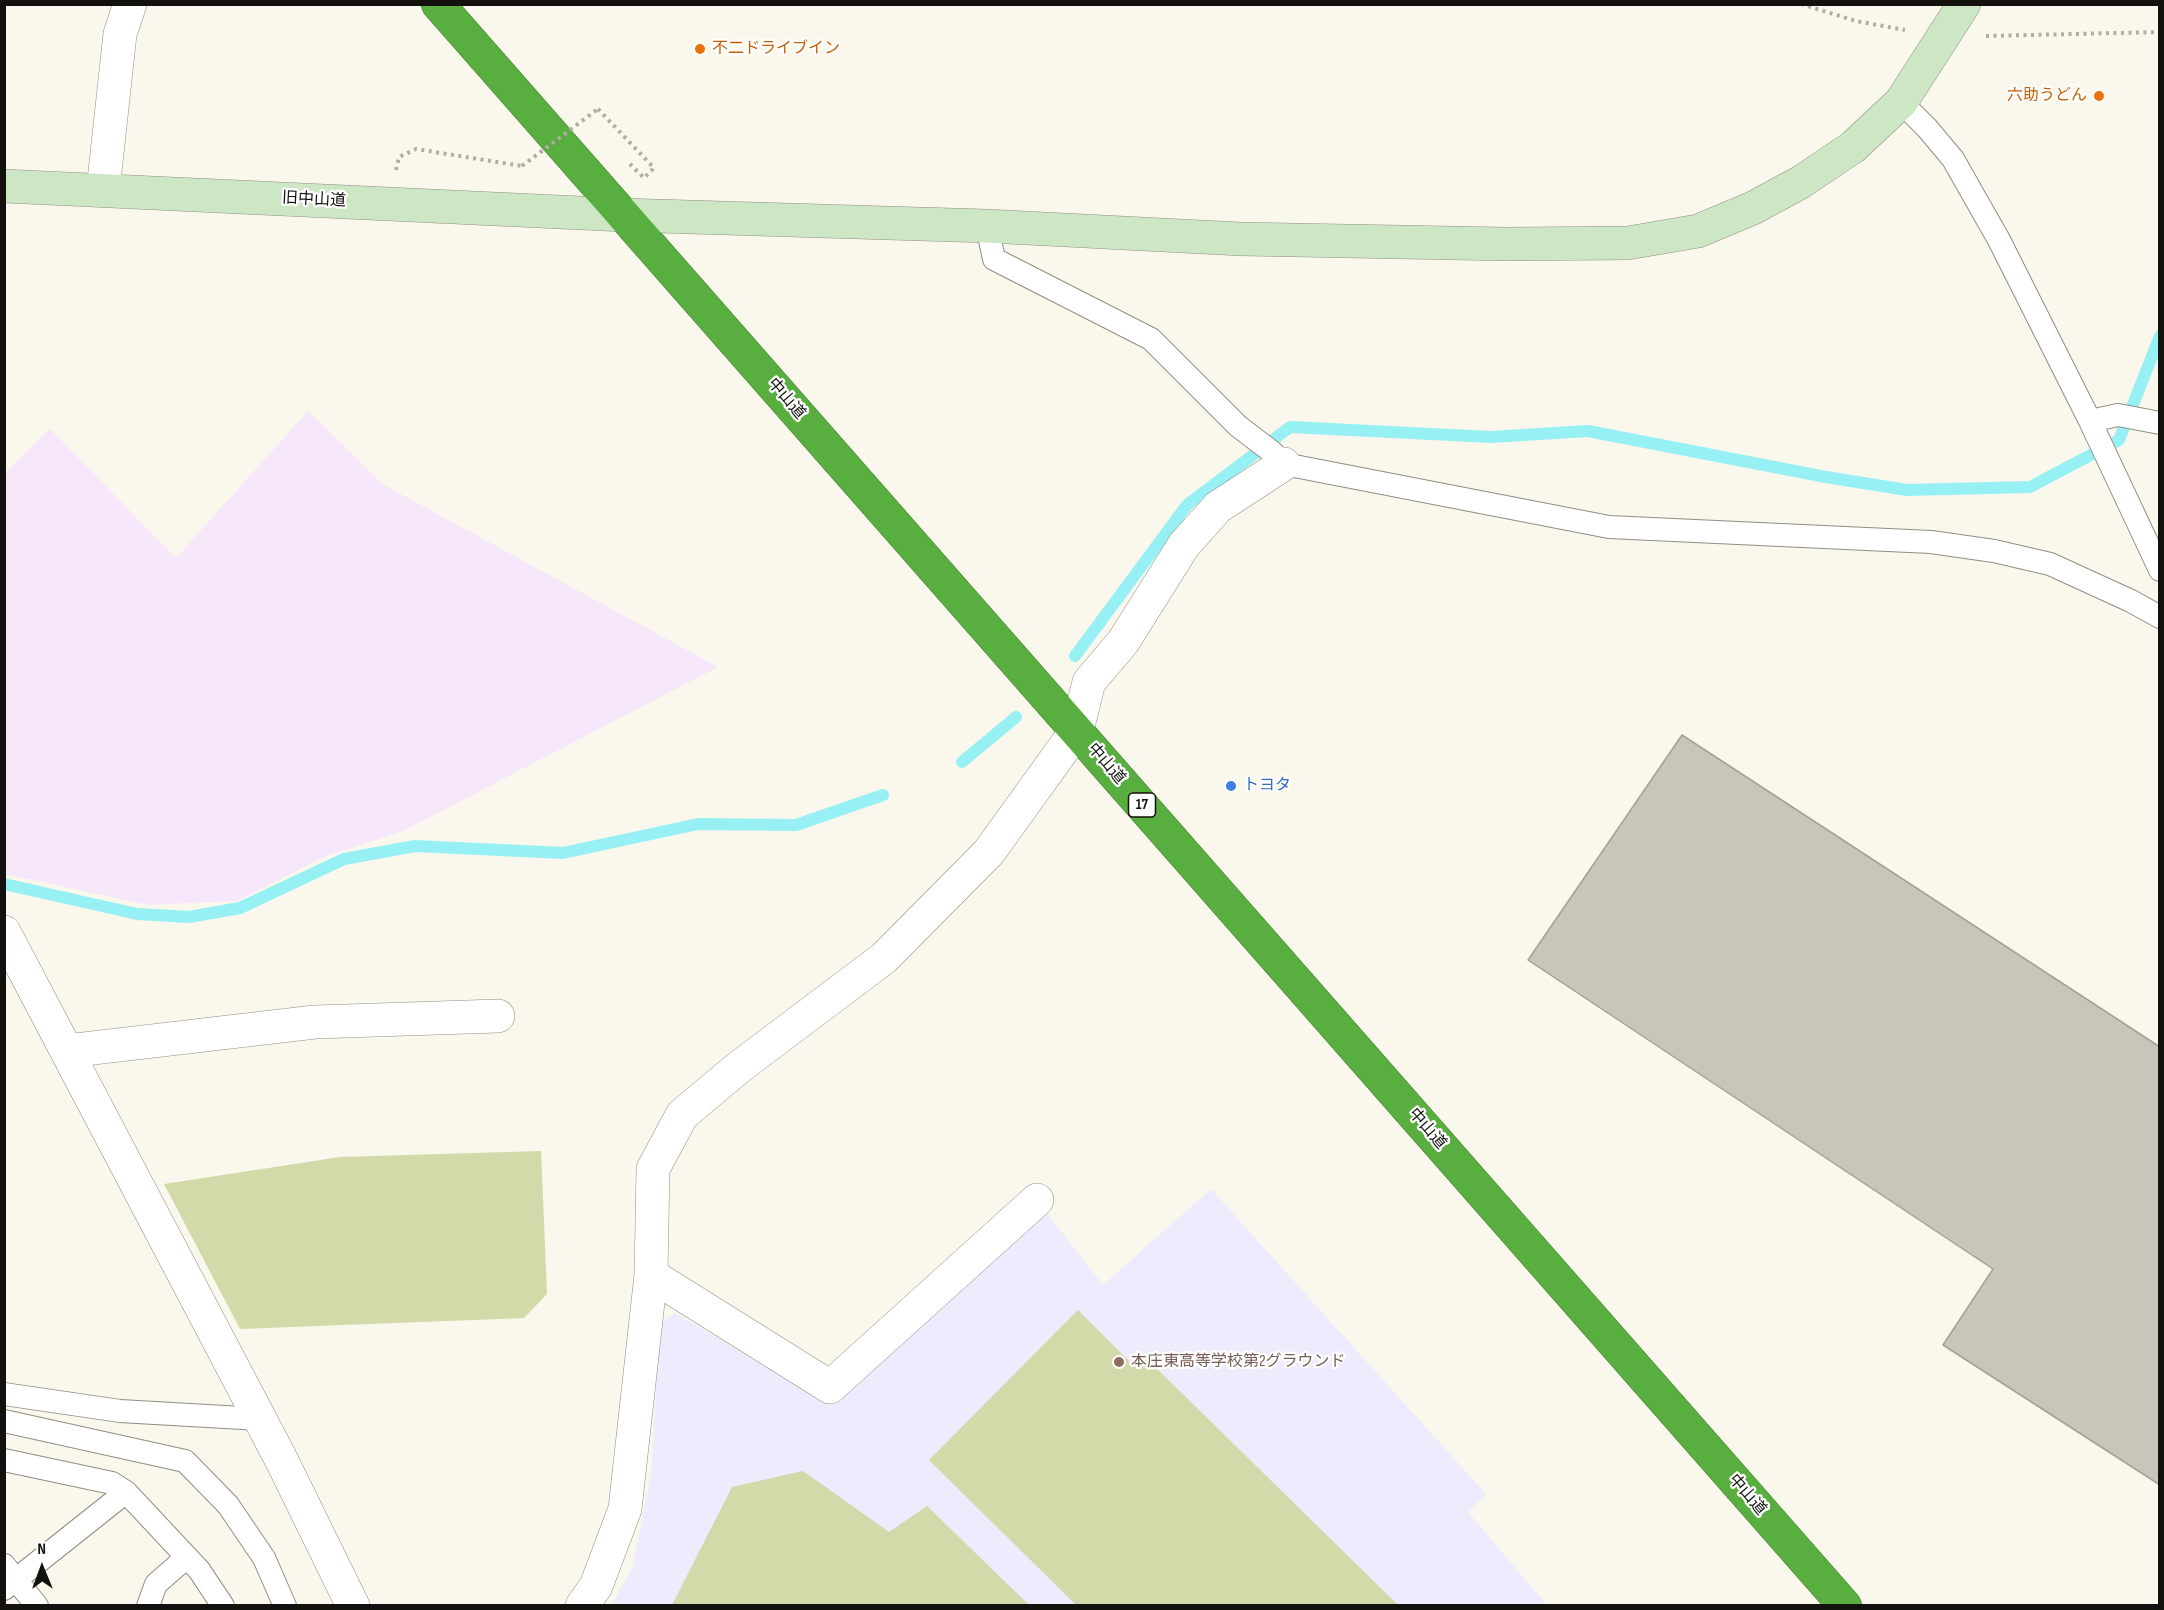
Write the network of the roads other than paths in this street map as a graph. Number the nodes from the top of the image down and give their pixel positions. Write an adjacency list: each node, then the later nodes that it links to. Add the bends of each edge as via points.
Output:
1 (130, 4): 6 (street, via 120,34)
2 (438, 4): 7 (highway, 中山道 / 17)
3 (1962, 8): 4 (street, 旧中山道)
4 (1901, 102): 8 (street, 旧中山道, via 1853,147 1753,208 1698,231 1628,243 1252,239); 10 (lane, via 1953,159 1999,240)
5 (4, 186): 6 (street, 旧中山道)
6 (103, 190): 7 (street, 旧中山道)
7 (624, 214): 8 (street, 旧中山道); 14 (highway, 中山道 / 17)
8 (987, 226): 11 (lane, via 994,260 1151,339 1238,426)
9 (2157, 422): 10 (lane, via 2118,414)
10 (2094, 430): 12 (lane)
11 (1278, 458): 13 (lane, via 1609,527 1932,542 1994,551 2050,564); 14 (street, via 1218,507 1184,545 1123,642 1089,682)
12 (2160, 570)
13 (2160, 617)
14 (1077, 730): 19 (street, via 989,852 884,958 682,1114 652,1170); 33 (highway, 中山道 / 17)
15 (4, 932): 17 (street)
16 (498, 1016): 17 (street, via 315,1022)
17 (67, 1051): 21 (street)
18 (1036, 1200): 19 (street, via 830,1387)
19 (651, 1275): 32 (street, via 625,1509 596,1586)
20 (4, 1394): 21 (lane, via 120,1411)
21 (260, 1419): 31 (street)
22 (4, 1420): 30 (lane, via 185,1461 228,1505 264,1558)
23 (4, 1460): 24 (lane, via 112,1483)
24 (126, 1492): 25 (lane); 26 (lane)
25 (187, 1557): 28 (lane, via 156,1584); 29 (lane)
26 (8, 1578): 27 (lane)
27 (37, 1605)
28 (148, 1605)
29 (223, 1605)
30 (285, 1605)
31 (352, 1605)
32 (582, 1605)
33 (1845, 1605)

